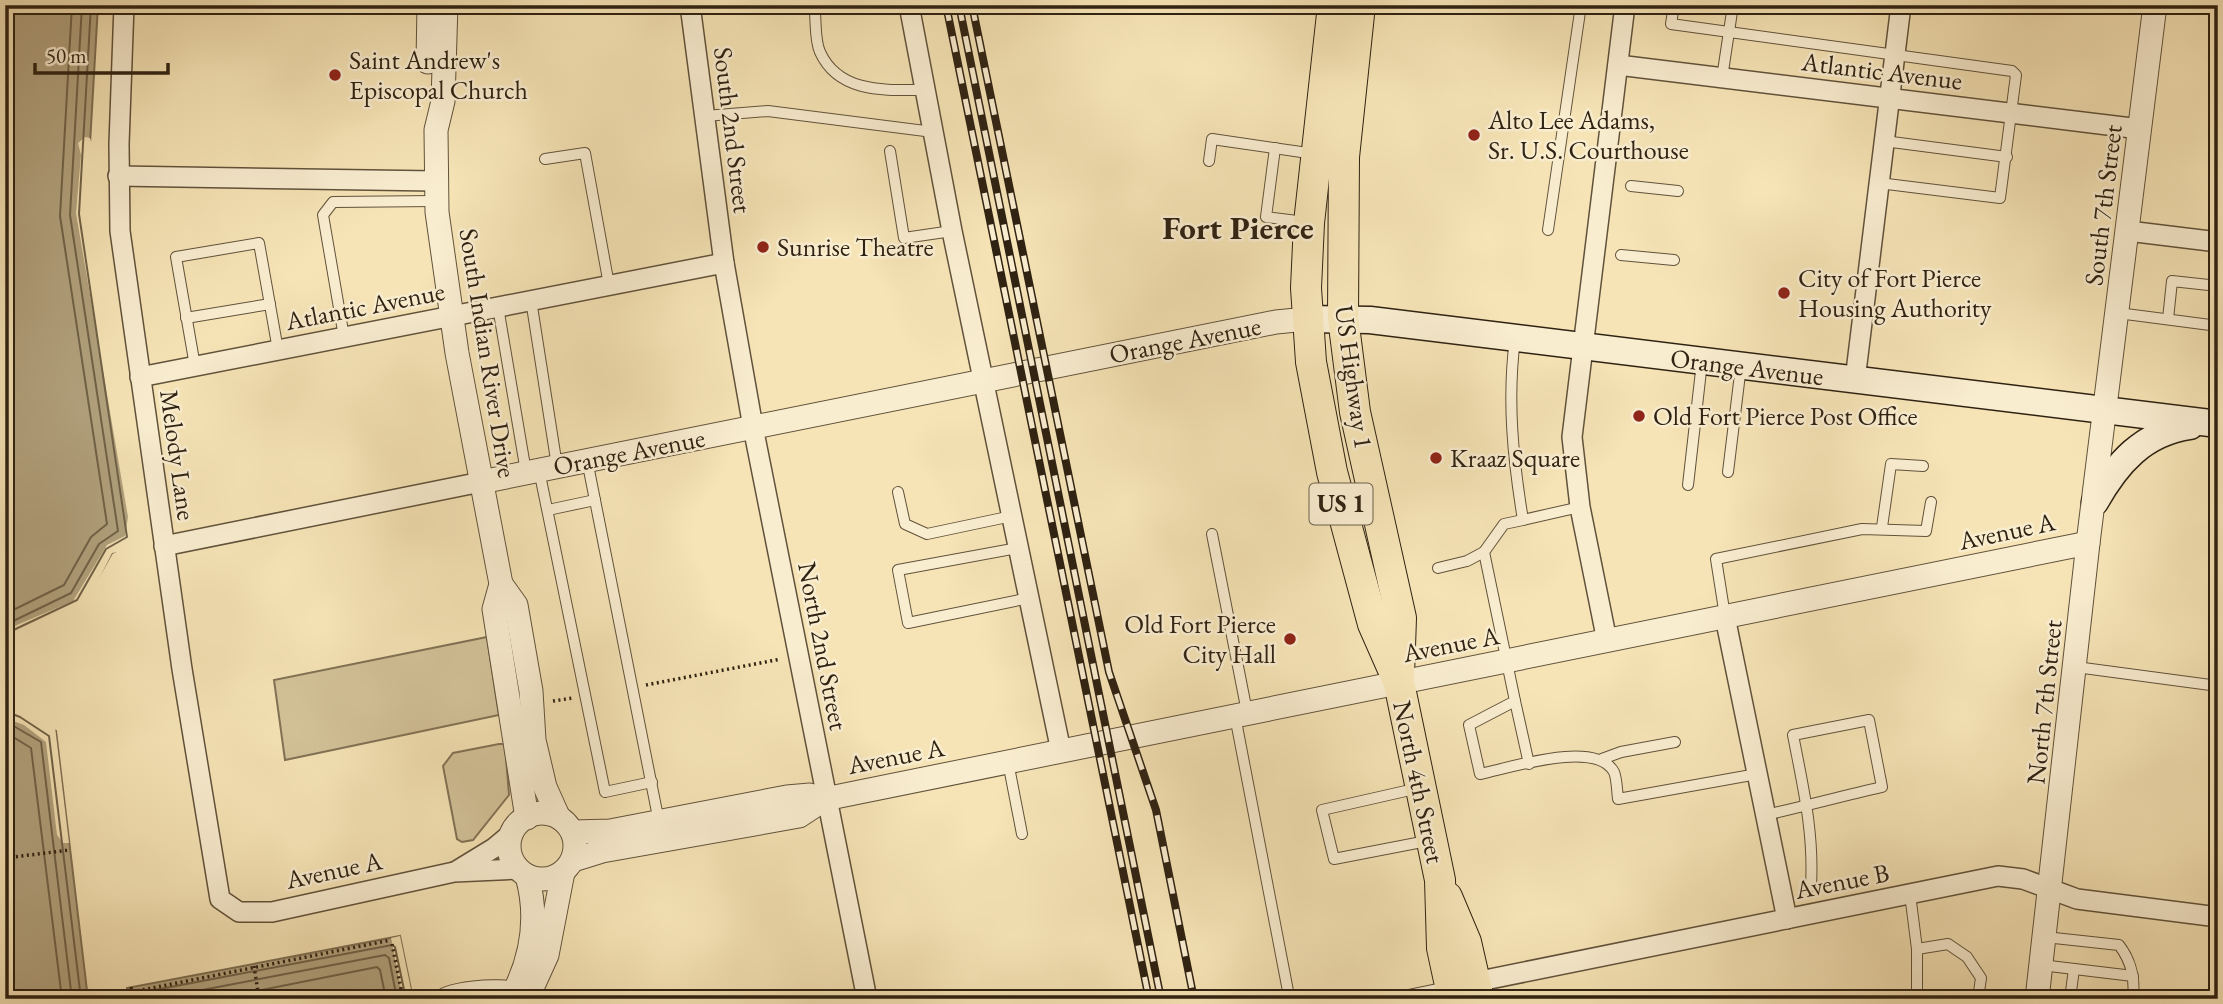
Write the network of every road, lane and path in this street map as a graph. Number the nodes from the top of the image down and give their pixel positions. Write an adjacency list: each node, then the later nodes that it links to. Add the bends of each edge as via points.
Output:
1 (124, 5): 33 (street, Melody Lane)
2 (429, 5): 24 (street, South Indian River Drive, via 428,101)
3 (446, 5): 24 (street, South Indian River Drive, via 443,101)
4 (691, 5): 22 (street, South 2nd Street)
5 (909, 5): 19 (street)
6 (1333, 5): 29 (main road, US Highway 1 / US 1)
7 (1360, 5): 54 (main road, US Highway 1 / US 1, via 1344,157)
8 (1581, 5): 39 (lane)
9 (1625, 5): 17 (street)
10 (1674, 5): 15 (lane, via 1671,24)
11 (1733, 5): 15 (lane)
12 (1901, 5): 16 (street)
13 (2155, 5): 23 (street, South 7th Street)
14 (815, 13): 19 (lane, via 818,50 841,80 876,90)
15 (1729, 34): 16 (lane); 18 (lane)
16 (1895, 56): 20 (street); 21 (lane, via 2012,71 2016,75)
17 (1618, 65): 18 (street, Atlantic Avenue); 60 (street)
18 (1722, 78): 20 (street, Atlantic Avenue)
19 (926, 90): 25 (street)
20 (1890, 98): 21 (street, Atlantic Avenue); 26 (street)
21 (2011, 113): 23 (street, Atlantic Avenue); 30 (lane)
22 (705, 116): 25 (lane, via 768,111); 45 (street, South 2nd Street)
23 (2140, 129): 41 (street, South 7th Street)
24 (436, 130): 36 (street, South Indian River Drive)
25 (934, 132): 40 (street)
26 (1884, 141): 30 (lane); 34 (street)
27 (1275, 148): 29 (lane); 32 (lane, via 1212,139); 38 (lane, via 1266,217)
28 (890, 151): 40 (lane, via 904,238)
29 (1316, 154): 38 (main road, US Highway 1 / US 1)
30 (2007, 157): 34 (lane, via 2002,194 1996,200)
31 (545, 159): 46 (lane, via 585,153)
32 (1209, 161)
33 (118, 176): 36 (street); 65 (street, Melody Lane, via 120,231)
34 (1880, 183): 67 (street)
35 (1631, 186): 37 (lane)
36 (435, 191): 52 (street, South Indian River Drive); 58 (lane, via 333,202 323,215)
37 (1678, 191)
38 (1309, 223): 55 (main road, US Highway 1 / US 1)
39 (1548, 230)
40 (952, 231): 66 (street)
41 (2128, 231): 42 (street); 51 (street, South 7th Street)
42 (2218, 242)
43 (1621, 255): 44 (lane)
44 (1674, 260)
45 (724, 263): 46 (street, Atlantic Avenue); 70 (street, South 2nd Street)
46 (609, 285): 48 (street, Atlantic Avenue)
47 (2218, 286): 56 (lane, via 2172,281)
48 (531, 300): 50 (street, Atlantic Avenue); 73 (lane)
49 (270, 304): 53 (lane); 53 (lane, via 259,243 176,257); 61 (lane)
50 (498, 307): 52 (street, Atlantic Avenue); 73 (lane)
51 (2118, 313): 56 (lane); 68 (street, South 7th Street)
52 (452, 316): 58 (street, Atlantic Avenue); 75 (street, South Indian River Drive)
53 (186, 317): 63 (lane)
54 (1343, 318): 55 (main road, Orange Avenue); 59 (main road, Orange Avenue); 98 (main road, US Highway 1 / US 1, via 1355,412 1401,618)
55 (1307, 319): 66 (street, Orange Avenue); 98 (main road, US Highway 1 / US 1, via 1332,472 1373,624)
56 (2168, 319): 57 (lane)
57 (2218, 326)
58 (344, 337): 61 (street, Atlantic Avenue)
59 (1515, 338): 60 (main road, Orange Avenue); 84 (lane, via 1511,450)
60 (1583, 346): 62 (main road, Orange Avenue); 81 (street, via 1572,437)
61 (278, 350): 63 (street, Atlantic Avenue)
62 (1702, 361): 64 (main road, Orange Avenue); 76 (lane)
63 (195, 366): 65 (street, Atlantic Avenue)
64 (1741, 366): 67 (main road, Orange Avenue); 74 (lane)
65 (140, 377): 88 (street, Melody Lane)
66 (983, 380): 70 (street, Orange Avenue); 83 (street)
67 (1855, 380): 68 (main road, Orange Avenue)
68 (2106, 411): 69 (main road, Orange Avenue); 80 (street, North 7th Street)
69 (2213, 424): 80 (main road, via 2178,428 2138,446 2109,477)
70 (753, 427): 71 (street, Orange Avenue); 114 (street, North 2nd Street)
71 (587, 460): 73 (street, Orange Avenue); 78 (lane)
72 (1923, 466): 85 (lane, via 1891,464)
73 (541, 470): 75 (street, Orange Avenue); 82 (lane)
74 (1728, 472)
75 (481, 482): 88 (street, Orange Avenue); 105 (street, South Indian River Drive, via 501,584 516,606 531,691)
76 (1688, 485)
77 (898, 492): 83 (lane, via 905,524 927,534)
78 (595, 500): 82 (lane); 112 (lane)
79 (1931, 502): 85 (lane, via 1926,530)
80 (2095, 502): 87 (street, North 7th Street)
81 (1580, 507): 84 (lane); 94 (street)
82 (548, 510): 112 (lane, via 605,792)
83 (1012, 516): 89 (street)
84 (1523, 520): 90 (lane, via 1504,524)
85 (1882, 527): 93 (lane, via 1716,559)
86 (1212, 534): 104 (lane)
87 (2088, 543): 93 (street, Avenue A); 97 (street, North 7th Street)
88 (164, 546): 130 (street, Melody Lane, via 215,880)
89 (1018, 548): 92 (street); 92 (lane, via 898,570 908,623)
90 (1484, 552): 91 (lane); 96 (lane)
91 (1438, 568)
92 (1029, 598): 107 (street)
93 (1726, 617): 94 (street, Avenue A); 111 (street)
94 (1607, 641): 96 (street, Avenue A)
95 (781, 659): 99 (path)
96 (1507, 661): 98 (street, Avenue A); 103 (lane)
97 (2076, 667): 100 (lane); 128 (street, North 7th Street)
98 (1399, 683): 104 (street, Avenue A); 113 (main road, North 4th Street / US 1)
99 (644, 686)
100 (2218, 686)
101 (579, 698): 102 (path)
102 (553, 701)
103 (1515, 701): 110 (lane); 110 (lane, via 1469,724 1480,774)
104 (1241, 714): 107 (street, Avenue A); 146 (lane)
105 (523, 727): 117 (street, South Indian River Drive, via 545,787); 118 (street, South Indian River Drive)
106 (1675, 742): 108 (lane)
107 (1061, 751): 109 (street, Avenue A)
108 (1601, 759): 110 (lane, via 1578,754); 111 (lane, via 1614,773 1618,799)
109 (1008, 762): 114 (street, Avenue A); 120 (lane)
110 (1529, 764)
111 (1757, 774): 116 (street)
112 (652, 782): 119 (lane)
113 (1421, 788): 121 (main road, North 4th Street / US 1); 121 (lane, via 1322,810 1334,859)
114 (825, 799): 119 (street, Avenue A, via 799,816); 145 (street, North 2nd Street)
115 (1807, 806): 115 (lane, via 1882,787 1869,720 1793,735); 116 (lane); 127 (lane, via 1814,846)
116 (1766, 816): 132 (street)
117 (565, 824): 118 (street, via 537,814); 119 (street, Avenue A, via 600,833); 124 (street, via 575,851)
118 (519, 826): 125 (street, Avenue A, via 494,848); 126 (street, via 509,853)
119 (662, 831): 124 (street, Avenue A)
120 (1022, 834)
121 (1431, 840): 139 (main road, North 4th Street / US 1, via 1440,880 1442,948)
122 (70, 850): 123 (path)
123 (5, 858)
124 (568, 866): 126 (street, via 546,879); 140 (street, via 547,955)
125 (454, 872): 126 (street, Avenue A); 130 (street, Avenue A, via 272,912 239,912)
126 (523, 872): 140 (street, via 533,905)
127 (1811, 886)
128 (2051, 891): 129 (street, Avenue B, via 2023,878 1998,876); 131 (street, Avenue B, via 2077,900); 133 (street, North 7th Street)
129 (1910, 894): 132 (street, Avenue B); 134 (lane)
130 (227, 906)
131 (2218, 917)
132 (1787, 919): 139 (street, Avenue B)
133 (2045, 937): 135 (street, North 7th Street); 138 (lane, via 2119,945)
134 (1917, 949): 148 (lane); 149 (lane, via 1948,944 1967,957 1981,978)
135 (2041, 965): 137 (lane); 150 (street, North 7th Street)
136 (254, 967): 141 (path, via 132,990); 142 (path); 143 (path, via 392,942)
137 (2074, 969): 138 (lane); 151 (lane)
138 (2133, 976): 152 (lane)
139 (1464, 991): 147 (lane)
140 (521, 995): 144 (lane, via 503,985 446,990)
141 (133, 999)
142 (259, 999)
143 (404, 999)
144 (436, 999)
145 (867, 999)
146 (1292, 999)
147 (1390, 999)
148 (1917, 999)
149 (1978, 999)
150 (2037, 999)
151 (2070, 999)
152 (2133, 999)

